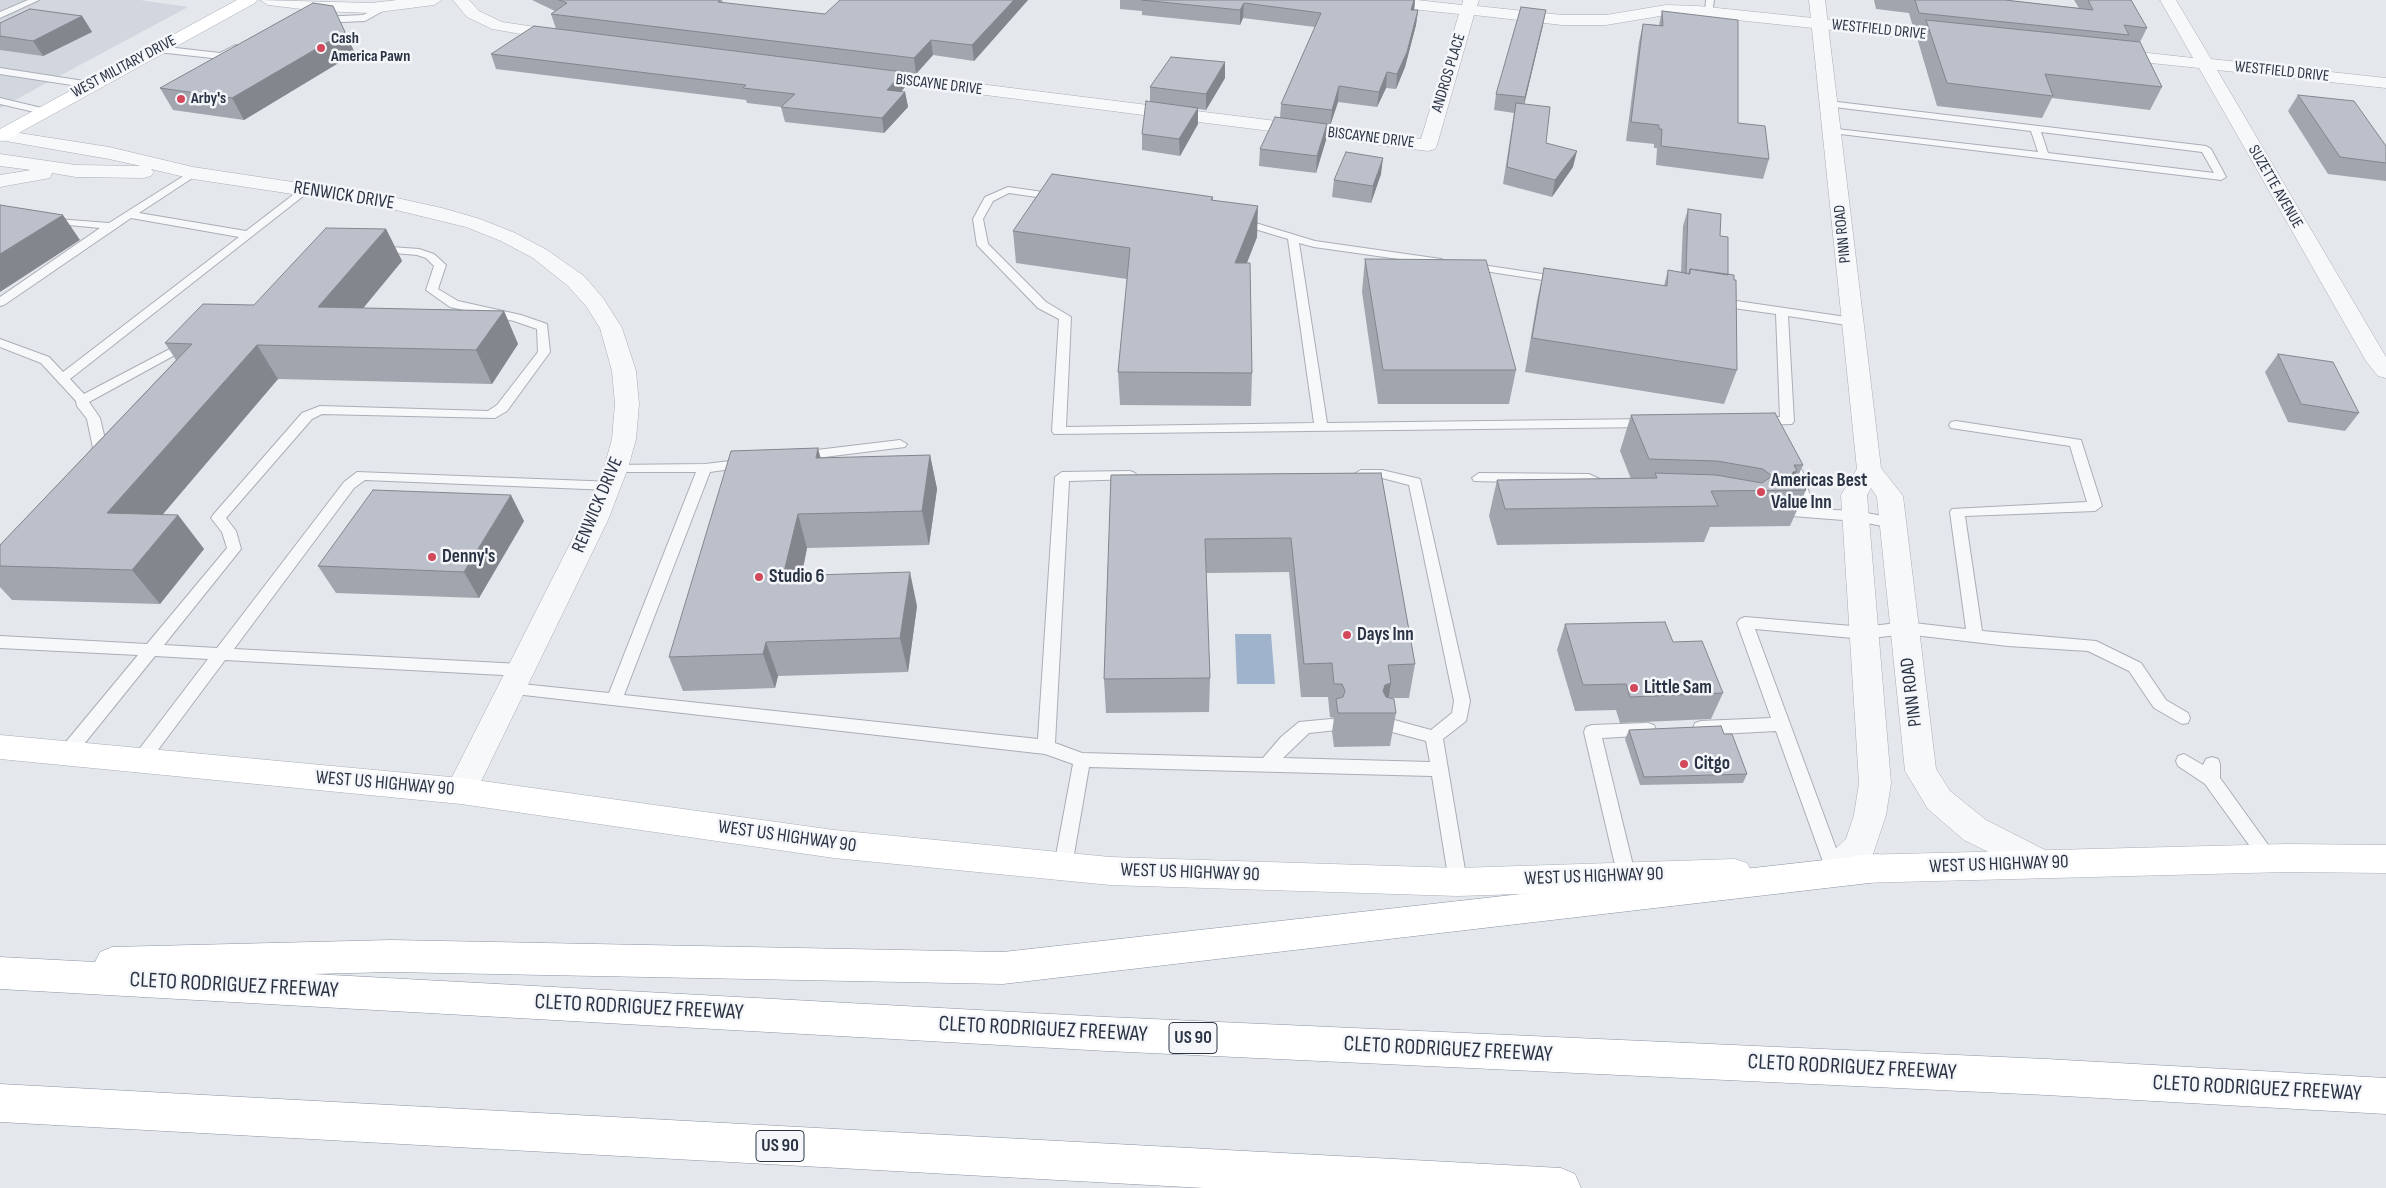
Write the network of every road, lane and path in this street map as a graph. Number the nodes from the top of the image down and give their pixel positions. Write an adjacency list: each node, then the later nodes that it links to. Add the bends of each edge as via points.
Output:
1 (35, 0): 13 (lane)
2 (249, 0): 18 (main road, WEST MILITARY DRIVE)
3 (268, 0): 11 (street)
4 (434, 0): 11 (street, via 386,7)
5 (460, 0): 15 (street, via 473,14 498,26)
6 (1373, 0): 9 (street, WESTFIELD DRIVE)
7 (1817, 0): 14 (street, PINN ROAD)
8 (2168, 0): 20 (street, SUZETTE AVENUE)
9 (1469, 5): 10 (street, WESTFIELD DRIVE, via 1583,20 1629,18); 31 (street, ANDROS PLACE)
10 (1709, 6): 14 (street, WESTFIELD DRIVE)
11 (318, 8): 12 (lane)
12 (297, 14)
13 (0, 15)
14 (1820, 24): 16 (street, WESTFIELD DRIVE); 26 (street, PINN ROAD)
15 (575, 38)
16 (1971, 40)
17 (247, 42): 18 (lane, via 221,56)
18 (158, 49): 24 (main road, WEST MILITARY DRIVE)
19 (2100, 53): 20 (street, WESTFIELD DRIVE)
20 (2203, 63): 23 (street, WESTFIELD DRIVE); 53 (street, SUZETTE AVENUE)
21 (0, 71): 24 (lane)
22 (847, 73): 31 (street, BISCAYNE DRIVE)
23 (2386, 83)
24 (91, 85): 27 (main road, WEST MILITARY DRIVE)
25 (0, 101): 27 (lane)
26 (1829, 104): 28 (lane); 29 (street, PINN ROAD)
27 (43, 111): 30 (main road, WEST MILITARY DRIVE)
28 (2035, 128): 32 (lane); 32 (lane, via 2206,149 2221,177)
29 (1832, 130): 32 (lane); 50 (street, PINN ROAD)
30 (1, 135): 35 (street, RENWICK DRIVE, via 110,152)
31 (1428, 145)
32 (2044, 156)
33 (0, 160): 34 (street, RENWICK DRIVE)
34 (76, 171): 35 (street, RENWICK DRIVE); 36 (street, RENWICK DRIVE)
35 (193, 173): 37 (street, RENWICK DRIVE); 39 (lane)
36 (0, 181)
37 (306, 190): 43 (lane); 68 (street, RENWICK DRIVE, via 392,204 473,224 540,254 576,281 611,328 621,356 627,404 624,439)
38 (1068, 198): 59 (lane, via 1008,190 990,199 978,219 983,245 1042,306 1065,318 1059,431)
39 (129, 214): 42 (lane); 43 (lane)
40 (34, 220): 42 (lane)
41 (1226, 220): 44 (lane, via 1245,222)
42 (111, 226): 48 (lane)
43 (249, 235): 54 (lane)
44 (1292, 238): 46 (lane, via 1314,244); 59 (lane)
45 (362, 248): 80 (lane, via 419,252 430,256 440,265 432,290 454,304 518,318 542,327 544,352 502,408 490,415 320,410 307,416 218,518 229,531 234,549)
46 (1577, 282)
47 (1704, 300): 49 (lane)
48 (0, 302)
49 (1782, 312): 50 (lane); 56 (lane, via 1787,421)
50 (1853, 322): 65 (street, PINN ROAD)
51 (204, 336): 55 (lane)
52 (0, 343): 54 (lane, via 45,360)
53 (2386, 371)
54 (62, 379): 55 (lane)
55 (82, 400): 63 (lane, via 93,418 100,448)
56 (1747, 422)
57 (1658, 423): 59 (lane)
58 (1956, 425): 78 (lane, via 2076,443 2095,506 1957,512)
59 (1321, 427)
60 (900, 444): 61 (lane)
61 (783, 458)
62 (764, 461): 64 (lane)
63 (85, 467)
64 (705, 468): 68 (lane); 83 (lane)
65 (1869, 469): 74 (street, via 1854,495); 75 (street, PINN ROAD, via 1890,496)
66 (1794, 470): 73 (lane)
67 (1342, 474): 90 (lane, via 1382,474 1415,482 1462,701 1460,716)
68 (613, 476): 81 (lane, via 362,476 349,485); 82 (street, RENWICK DRIVE, via 596,520)
69 (1142, 476): 91 (lane, via 1062,477)
70 (1479, 478): 71 (lane, via 1589,479)
71 (1614, 492)
72 (1784, 512): 73 (lane)
73 (1808, 512): 74 (lane)
74 (1856, 516): 75 (lane); 77 (street)
75 (1893, 523): 76 (street, PINN ROAD)
76 (1905, 628): 77 (lane); 78 (lane); 102 (street, PINN ROAD, via 1921,771 1939,800 1975,830)
77 (1864, 633): 86 (lane, via 1746,623); 105 (street, via 1875,783 1860,847)
78 (1974, 635): 84 (lane, via 2090,645 2135,667 2157,710)
79 (0, 642): 80 (lane)
80 (152, 650): 81 (lane); 93 (lane)
81 (220, 655): 82 (lane); 95 (lane)
82 (516, 679): 83 (lane); 99 (street, RENWICK DRIVE)
83 (614, 700): 91 (lane)
84 (2182, 718)
85 (1387, 724): 90 (lane)
86 (1782, 724): 88 (lane); 105 (lane)
87 (1331, 725): 97 (lane, via 1305,727)
88 (1682, 728)
89 (1662, 729): 107 (lane, via 1592,732)
90 (1434, 737): 98 (lane)
91 (1046, 746): 94 (lane)
92 (0, 748): 93 (main road, WEST US HIGHWAY 90)
93 (66, 754): 95 (main road, WEST US HIGHWAY 90)
94 (1082, 760): 97 (lane); 103 (lane)
95 (140, 761): 99 (main road, WEST US HIGHWAY 90)
96 (2184, 761): 100 (lane, via 2212,771)
97 (1268, 764): 98 (lane)
98 (1439, 769): 106 (lane)
99 (461, 791): 103 (main road, WEST US HIGHWAY 90, via 834,844)
100 (2268, 858): 101 (main road, WEST US HIGHWAY 90); 102 (main road, WEST US HIGHWAY 90)
101 (2386, 859)
102 (2038, 863): 104 (main road, WEST US HIGHWAY 90)
103 (1062, 866): 106 (main road, WEST US HIGHWAY 90, via 1110,871)
104 (1878, 868): 105 (main road, WEST US HIGHWAY 90); 107 (main road)
105 (1835, 870): 107 (main road, WEST US HIGHWAY 90)
106 (1458, 882): 107 (main road, WEST US HIGHWAY 90)
107 (1629, 886): 108 (main road, via 1003,968 390,956)
108 (0, 965)
109 (0, 973): 110 (main road, CLETO RODRIGUEZ FREEWAY / US 90, via 1097,1034 2026,1076)
110 (2386, 1096)
111 (0, 1103): 112 (main road, US 90)
112 (1561, 1188)

